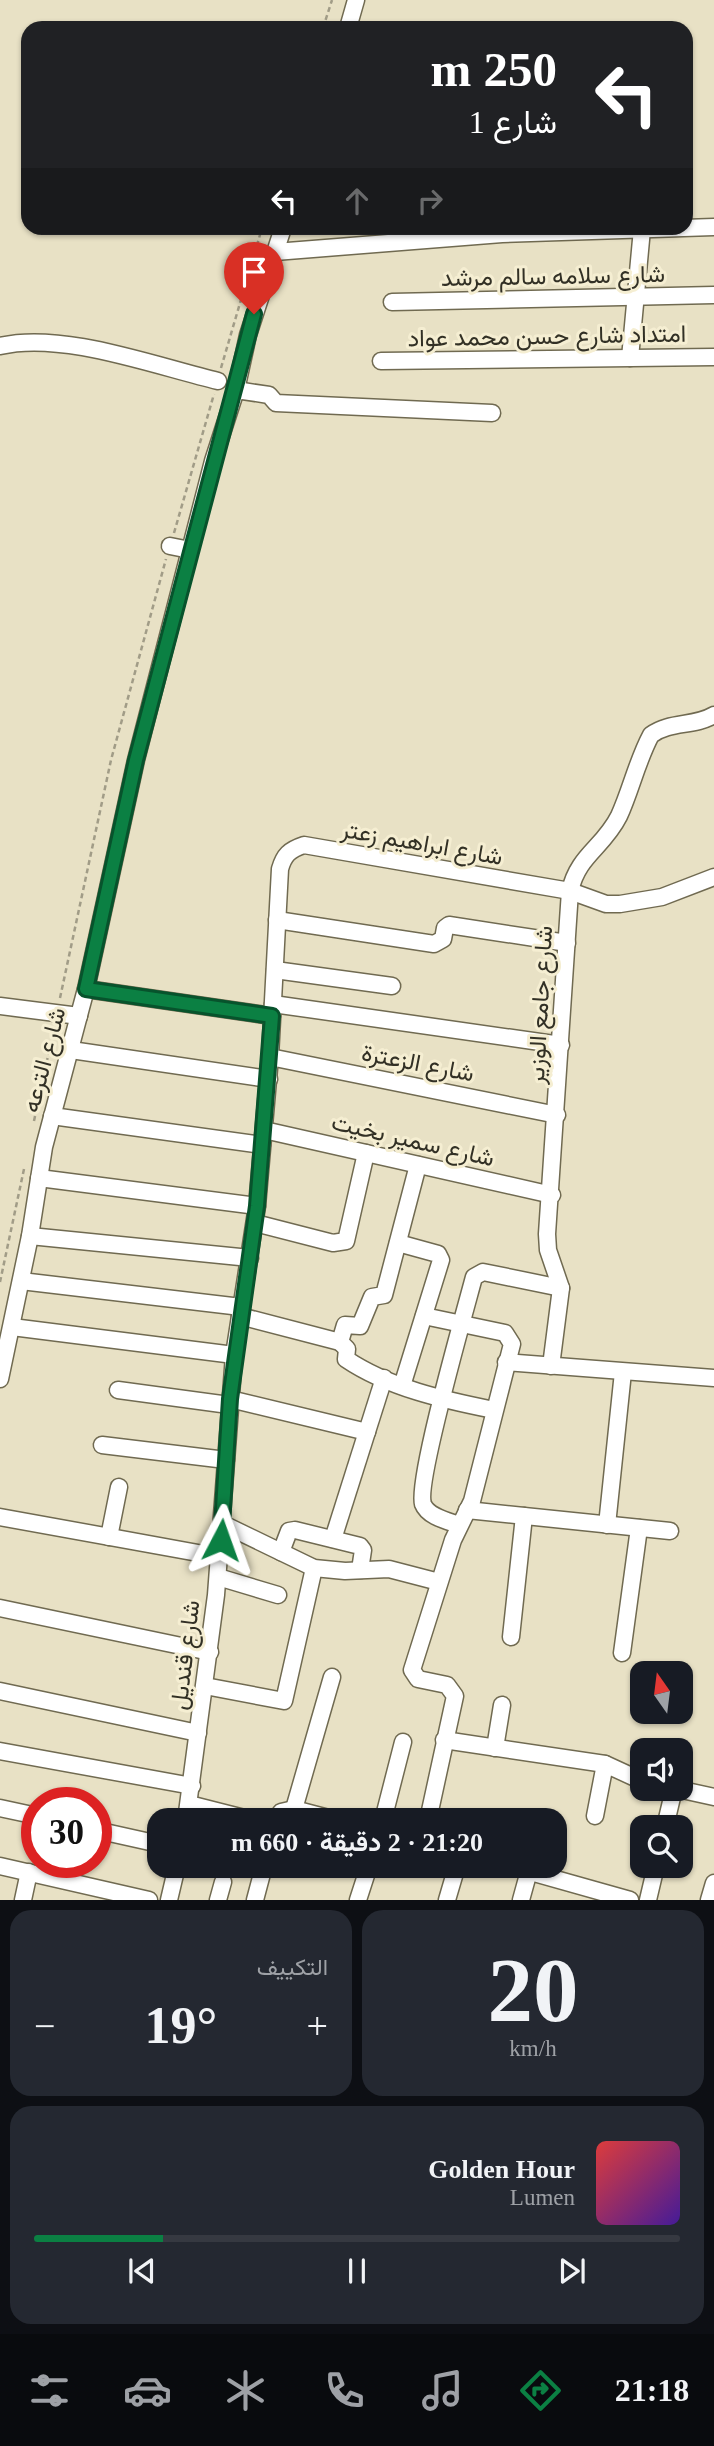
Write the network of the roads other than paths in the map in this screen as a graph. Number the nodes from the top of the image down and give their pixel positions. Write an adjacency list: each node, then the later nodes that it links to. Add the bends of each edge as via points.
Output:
1 (356, 0): 2 (street)
2 (350, 21)
3 (714, 227): 4 (street)
4 (693, 228)
5 (281, 235): 8 (street, شارع الترعه)
6 (489, 235): 8 (street)
7 (641, 235): 10 (street)
8 (275, 252): 17 (street, شارع الترعه)
9 (714, 295): 10 (street, شارع سلامه سالم مرشد)
10 (636, 297): 11 (street, شارع سلامه سالم مرشد); 14 (street)
11 (392, 302)
12 (0, 346): 16 (street, via 59,343)
13 (714, 357): 14 (street, امتداد شارع حسن محمد عواد)
14 (630, 358): 15 (street, امتداد شارع حسن محمد عواد)
15 (381, 361)
16 (218, 382)
17 (236, 390): 18 (street, via 270,395 276,403); 20 (street, شارع الترعه)
18 (492, 413)
19 (170, 546): 20 (street)
20 (190, 550): 29 (street, شارع الترعه, via 136,760)
21 (714, 715): 24 (street, شارع جامع الوزير, via 650,735 618,817 601,844 579,863)
22 (279, 869): 24 (street, شارع ابراهيم زعتر, via 292,849 304,845); 25 (street, شارع قنديل)
23 (714, 877): 24 (street, شارع ابراهيم زعتر, via 662,897 620,904 606,904)
24 (570, 891): 26 (street, شارع جامع الوزير)
25 (277, 919): 26 (street, via 434,944 443,939 449,925); 27 (street, شارع قنديل)
26 (567, 943): 33 (street, شارع جامع الوزير)
27 (275, 970): 28 (street); 31 (street, شارع قنديل)
28 (392, 986)
29 (86, 989): 31 (street); 32 (street, شارع الترعه)
30 (0, 1006): 32 (street)
31 (272, 1010): 33 (street); 35 (street, شارع قنديل)
32 (79, 1016): 34 (street, شارع الترعه)
33 (561, 1045): 37 (street, شارع جامع الوزير)
34 (71, 1050): 36 (street); 38 (street, شارع الترعه)
35 (270, 1057): 36 (street, شارع قنديل); 37 (street, شارع الزعترة)
36 (269, 1079): 39 (street, شارع قنديل)
37 (556, 1115): 43 (street, شارع جامع الوزير)
38 (52, 1116): 39 (street, شارع سمير بخيت); 42 (street, شارع الترعه)
39 (263, 1137): 40 (street, شارع سمير بخيت); 44 (street, شارع قنديل)
40 (366, 1153): 41 (street, شارع سمير بخيت); 44 (street, via 346,1241 340,1244)
41 (418, 1165): 43 (street, شارع سمير بخيت); 46 (street)
42 (39, 1178): 44 (street); 45 (street, شارع الترعه)
43 (552, 1195): 49 (street, شارع جامع الوزير, via 548,1250)
44 (256, 1214): 47 (street, شارع قنديل)
45 (30, 1236): 47 (street); 48 (street, شارع الترعه)
46 (398, 1243): 51 (street, via 440,1256); 54 (street, via 384,1295 372,1297 360,1326 344,1326)
47 (250, 1258): 50 (street, شارع قنديل)
48 (21, 1280): 50 (street); 53 (street, شارع الترعه)
49 (561, 1288): 52 (street, via 483,1272 474,1278); 57 (street, شارع جامع الوزير)
50 (240, 1312): 54 (street); 55 (street, شارع قنديل)
51 (424, 1316): 52 (street); 62 (street)
52 (462, 1324): 56 (street, via 509,1335 512,1344); 64 (street)
53 (12, 1327): 55 (street); 61 (street, شارع الترعه)
54 (340, 1342): 59 (street, via 347,1349 346,1359)
55 (234, 1355): 65 (street, شارع قنديل)
56 (506, 1362): 57 (street); 66 (street)
57 (551, 1366): 58 (street)
58 (623, 1372): 60 (street); 76 (street)
59 (384, 1378): 62 (street); 67 (street)
60 (714, 1378)
61 (0, 1379)
62 (402, 1386): 64 (street)
63 (118, 1390): 65 (street)
64 (443, 1399): 66 (street); 75 (street, via 422,1500 429,1513)
65 (229, 1402): 67 (street); 69 (street, شارع قنديل)
66 (494, 1410): 71 (street)
67 (367, 1432): 80 (street)
68 (102, 1445): 69 (street)
69 (226, 1460): 74 (street, شارع قنديل)
70 (119, 1487): 79 (street)
71 (467, 1510): 72 (street); 75 (street)
72 (524, 1516): 76 (street); 89 (street)
73 (0, 1517): 79 (street)
74 (223, 1524): 81 (street); 82 (street, شارع قنديل)
75 (459, 1525): 86 (street)
76 (607, 1525): 77 (street)
77 (639, 1528): 78 (street); 91 (street)
78 (670, 1531)
79 (109, 1537): 82 (street)
80 (333, 1539): 81 (street, via 290,1530); 84 (street, via 360,1546)
81 (281, 1552): 83 (street)
82 (220, 1557): 85 (street, شارع قنديل)
83 (314, 1568): 84 (street); 93 (street, via 284,1701)
84 (360, 1570): 86 (street, via 389,1569)
85 (218, 1577): 87 (street); 90 (street, شارع قنديل)
86 (439, 1582): 97 (street, via 412,1670 418,1679 447,1685 455,1696)
87 (278, 1595)
88 (0, 1608): 90 (street)
89 (511, 1637)
90 (209, 1651): 93 (street, شارع قنديل)
91 (622, 1653)
92 (332, 1677): 108 (street)
93 (205, 1686): 96 (street, شارع قنديل)
94 (0, 1691): 96 (street)
95 (502, 1705): 99 (street)
96 (198, 1733): 103 (street, شارع قنديل)
97 (444, 1741): 99 (street); 110 (street)
98 (403, 1742): 109 (street)
99 (495, 1748): 101 (street)
100 (0, 1751): 103 (street)
101 (605, 1764): 102 (street); 112 (street)
102 (630, 1775)
103 (192, 1786): 107 (street, شارع قنديل)
104 (693, 1793): 105 (street)
105 (714, 1797)
106 (0, 1808): 111 (street)
107 (189, 1808)
108 (295, 1808)
109 (386, 1808)
110 (430, 1808)
111 (21, 1813)
112 (595, 1816)
113 (112, 1834): 114 (street)
114 (147, 1841)
115 (0, 1866): 116 (street)
116 (21, 1870)
117 (28, 1878): 130 (street)
118 (55, 1878): 131 (street)
119 (174, 1878): 129 (street)
120 (261, 1878): 134 (street)
121 (365, 1878): 135 (street)
122 (453, 1878): 136 (street)
123 (527, 1878): 137 (street)
124 (548, 1878): 128 (street)
125 (653, 1878): 139 (street)
126 (223, 1882): 133 (street)
127 (714, 1883): 140 (street)
128 (597, 1896): 138 (street)
129 (169, 1897): 132 (street)
130 (23, 1900)
131 (149, 1900)
132 (186, 1900)
133 (218, 1900)
134 (255, 1900)
135 (359, 1900)
136 (447, 1900)
137 (521, 1900)
138 (630, 1900)
139 (648, 1900)
140 (709, 1900)

